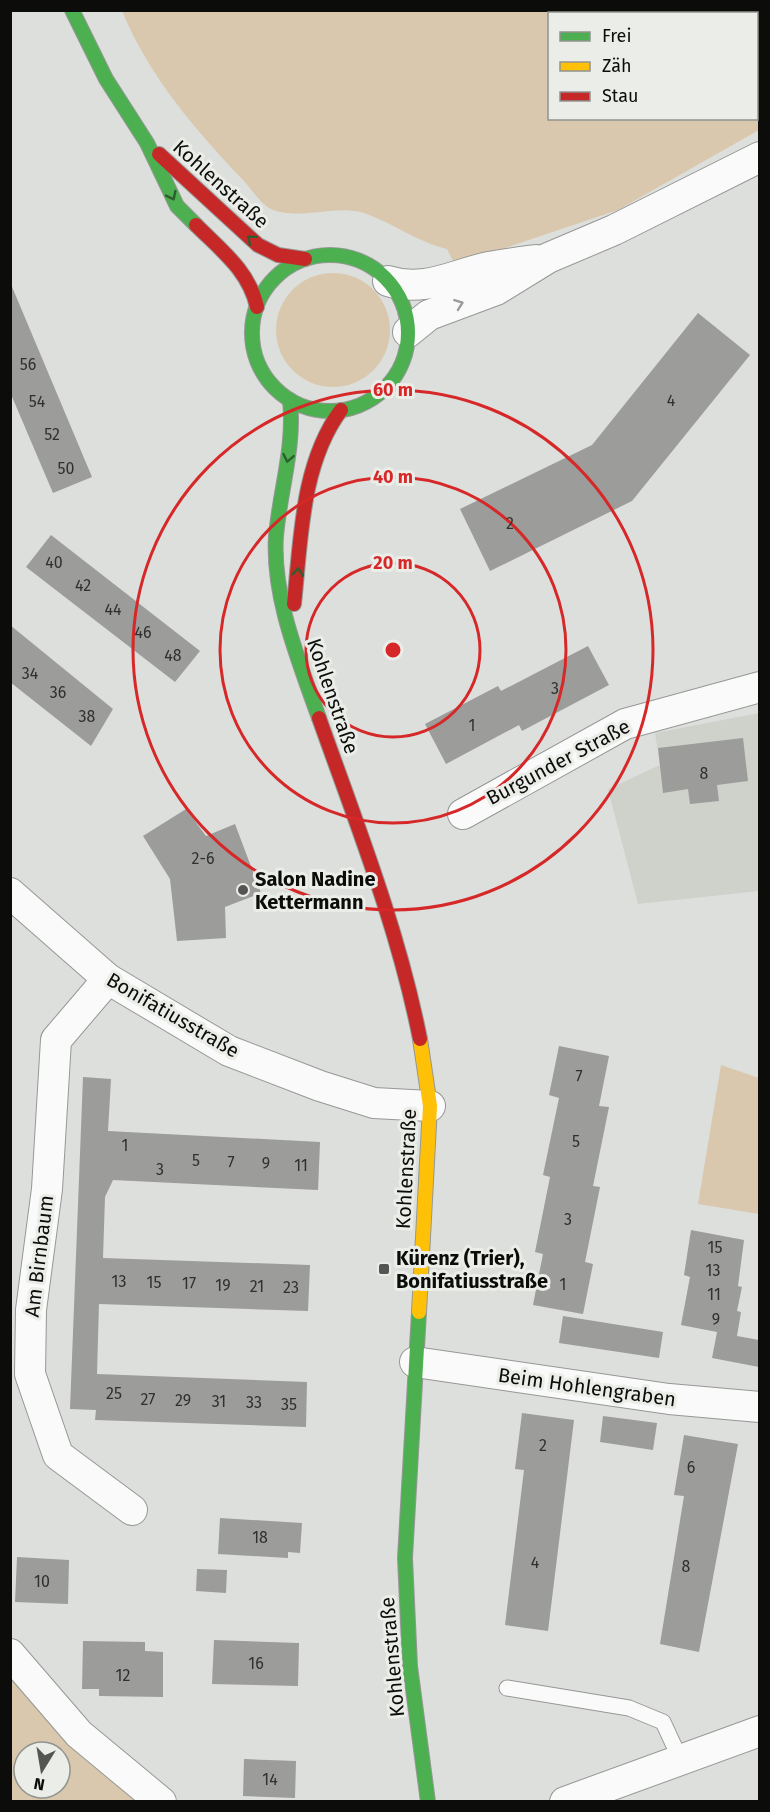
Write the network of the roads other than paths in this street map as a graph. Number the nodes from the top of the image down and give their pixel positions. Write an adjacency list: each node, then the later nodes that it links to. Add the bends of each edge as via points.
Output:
1 (72, 10): 2 (main road, Kohlenstraße, via 106,79)
2 (147, 143): 5 (main road, Kohlenstraße, one-way to 2, via 278,255 258,245); 7 (main road, Kohlenstraße, one-way to 7, via 177,206 244,273 253,289)
3 (759, 157): 4 (street, via 614,230)
4 (548, 258): 6 (street, via 488,267 427,285); 8 (street, one-way to 4, via 429,315 496,291)
5 (304, 259): 6 (main road, Kohlenstraße, via 327,255 350,258 371,267); 7 (main road, Kohlenstraße, via 275,277)
6 (388, 281): 8 (main road, Kohlenstraße, via 403,305)
7 (256, 307): 9 (main road, Kohlenstraße, via 252,329 256,359 272,385)
8 (408, 332): 10 (main road, Kohlenstraße, via 403,362 387,387 363,404)
9 (290, 400): 10 (main road, Kohlenstraße, via 311,409); 11 (main road, Kohlenstraße, one-way to 11, via 292,436 278,509 276,558)
10 (341, 410): 11 (main road, Kohlenstraße, one-way to 10, via 318,452 328,425)
11 (291, 630): 16 (main road, Kohlenstraße, via 370,857 398,951 422,1042)
12 (759, 687): 13 (street, Burgunder Straße, via 625,724)
13 (462, 814)
14 (10, 893): 15 (street, Bonifatiusstraße)
15 (108, 979): 16 (street, Bonifatiusstraße, via 229,1051 374,1103); 19 (street, Am Birnbaum, via 56,1040 47,1189 31,1310 30,1374 58,1455)
16 (430, 1106): 17 (main road, Kohlenstraße)
17 (415, 1362): 18 (street, Beim Hohlengraben, via 669,1400); 25 (main road, Kohlenstraße, via 406,1608)
18 (759, 1407)
19 (132, 1510)
20 (10, 1654): 24 (street, via 79,1734)
21 (507, 1688): 23 (lane, via 629,1708 663,1722)
22 (759, 1731): 23 (street)
23 (681, 1761): 26 (street)
24 (162, 1802)
25 (428, 1802)
26 (566, 1802)

